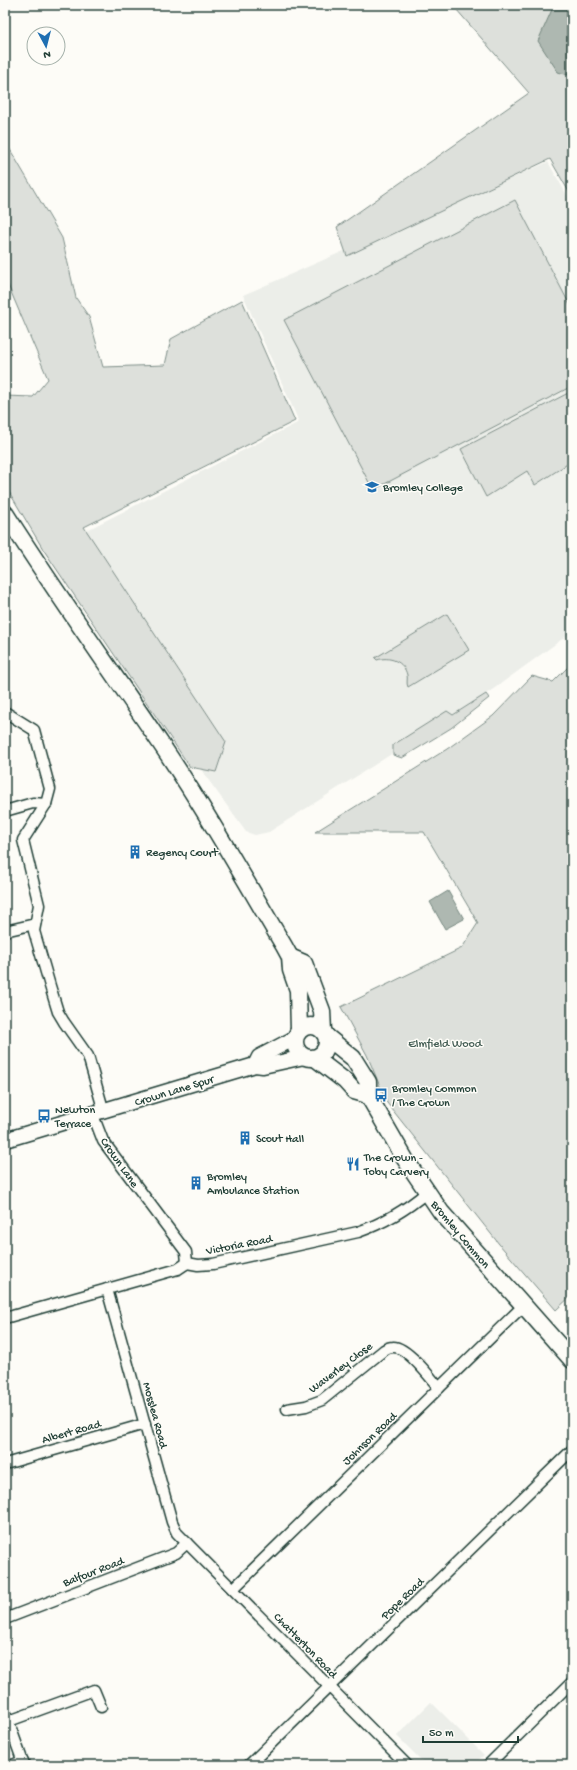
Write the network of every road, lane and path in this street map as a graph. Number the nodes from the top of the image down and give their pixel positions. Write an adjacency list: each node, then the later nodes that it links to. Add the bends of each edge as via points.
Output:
1 (5, 514): 7 (main road, via 162,745)
2 (5, 712): 3 (street, via 34,730 50,789)
3 (46, 804): 4 (street, via 34,803); 5 (street, via 22,840 40,905)
4 (5, 811)
5 (35, 924): 6 (street); 13 (street, Crown Lane, via 34,931 58,1012 88,1056)
6 (5, 932)
7 (290, 957): 8 (main road, via 291,970 298,990); 9 (main road, via 304,964 322,1011)
8 (297, 1034): 9 (main road, via 312,1026); 10 (main road, via 297,1049); 11 (street, Crown Lane Spur, via 259,1057)
9 (325, 1034): 10 (main road, via 325,1051); 12 (main road, Bromley Common, via 353,1058 368,1082)
10 (310, 1057): 11 (street, Crown Lane Spur, via 263,1066); 12 (main road, via 345,1081 354,1091)
11 (255, 1065): 13 (street, Crown Lane Spur)
12 (368, 1095): 15 (main road, Bromley Common)
13 (99, 1113): 14 (street); 16 (street, Crown Lane, via 103,1141 182,1247 187,1256)
14 (5, 1140)
15 (427, 1192): 16 (street, Victoria Road, via 385,1221 358,1232 213,1264); 18 (main road, Bromley Common, via 464,1240)
16 (187, 1263): 17 (street, via 178,1270)
17 (107, 1289): 19 (street); 23 (street, Mosslea Road)
18 (523, 1306): 20 (main road, Bromley Common); 21 (street, Johnson Road)
19 (5, 1318)
20 (572, 1360)
21 (439, 1388): 22 (street, Waverley Close, via 408,1354 399,1348 391,1347 322,1400); 27 (street, Johnson Road)
22 (287, 1409)
23 (145, 1424): 25 (street, Albert Road); 26 (street, Mosslea Road, via 172,1522 177,1533)
24 (572, 1450): 30 (street, Pope Road)
25 (5, 1464)
26 (187, 1543): 27 (street, Chatterton Road); 28 (street, Balfour Road, via 176,1553)
27 (233, 1589): 30 (street, Chatterton Road)
28 (5, 1619)
29 (572, 1682): 37 (street)
30 (329, 1687): 35 (street, Pope Road); 36 (street, Chatterton Road)
31 (101, 1708): 32 (street, via 94,1690)
32 (7, 1716): 33 (street)
33 (24, 1763): 34 (street)
34 (12, 1765)
35 (249, 1765)
36 (407, 1765)
37 (488, 1765)

